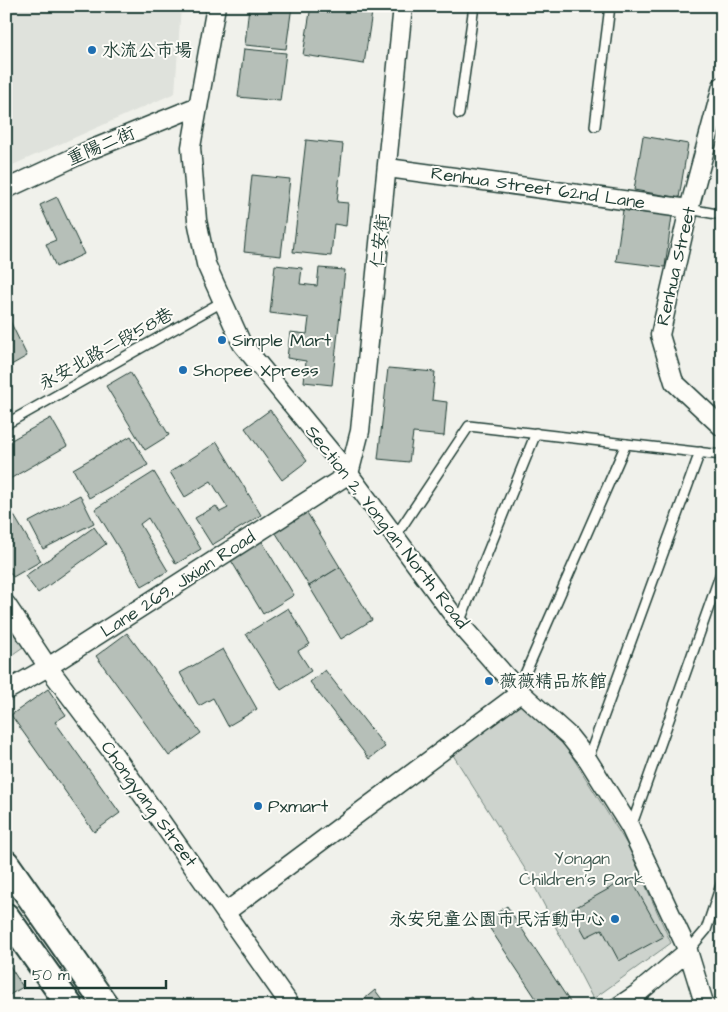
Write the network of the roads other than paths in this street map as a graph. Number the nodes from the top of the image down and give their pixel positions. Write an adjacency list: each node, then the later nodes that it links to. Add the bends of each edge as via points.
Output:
1 (216, 6): 6 (street, Section 2, Yong'an North Road)
2 (403, 6): 9 (street, 仁安街)
3 (474, 6): 7 (lane)
4 (610, 6): 8 (lane)
5 (722, 86): 11 (street, Renhua Street)
6 (198, 106): 10 (street, 重陽二街); 13 (street, Section 2, Yong'an North Road, via 191,147 197,220 206,264)
7 (458, 114)
8 (595, 126)
9 (388, 168): 11 (street, Renhua Street 62nd Lane); 20 (street, 仁安街, via 360,431)
10 (6, 189)
11 (689, 208): 12 (lane); 15 (street, Renhua Street, via 660,336 674,382)
12 (722, 215)
13 (222, 302): 14 (lane, 永安北路二段58巷); 20 (street, Section 2, Yong'an North Road, via 242,344)
14 (6, 424)
15 (722, 427)
16 (536, 433): 17 (lane); 21 (lane, via 469,426); 24 (lane)
17 (626, 444): 18 (lane); 27 (lane)
18 (700, 452): 19 (lane); 28 (lane)
19 (722, 454)
20 (349, 474): 21 (street, Section 2, Yong'an North Road); 25 (street, Lane 269, Jixian Road)
21 (395, 537): 24 (street, Section 2, Yong'an North Road)
22 (722, 570): 29 (lane)
23 (6, 604): 25 (street, Chongyang Street)
24 (459, 623): 27 (street, Section 2, Yong'an North Road)
25 (48, 667): 26 (street, Lane 269, Jixian Road); 32 (street, Chongyang Street)
26 (6, 691)
27 (519, 691): 28 (street, Section 2, Yong'an North Road, via 568,736); 32 (street)
28 (588, 760): 29 (street, Section 2, Yong'an North Road)
29 (630, 827): 34 (street, Section 2, Yong'an North Road)
30 (6, 863): 36 (main road)
31 (722, 882): 34 (lane, via 706,930)
32 (226, 912): 37 (street, Chongyang Street)
33 (6, 916): 35 (main road)
34 (688, 951): 38 (street); 39 (street, Section 2, Yong'an North Road)
35 (70, 1006)
36 (106, 1006)
37 (291, 1006)
38 (619, 1006)
39 (705, 1006)

